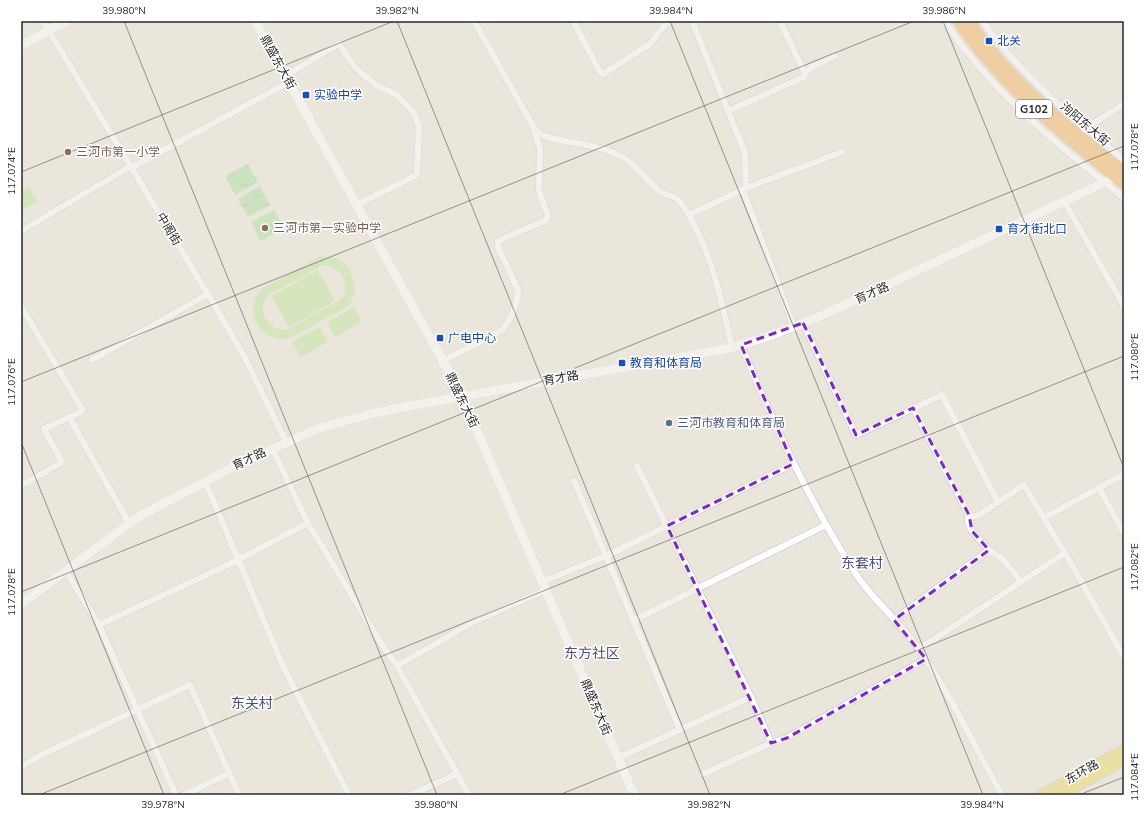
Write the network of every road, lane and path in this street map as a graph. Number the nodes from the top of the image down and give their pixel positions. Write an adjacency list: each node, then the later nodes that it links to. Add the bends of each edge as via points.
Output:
1 (43, 21): 13 (street, 中阁街)
2 (66, 21): 13 (main road)
3 (255, 21): 17 (main road, 鼎盛东大街)
4 (474, 21): 20 (street)
5 (573, 21): 6 (street, via 603,74 650,44)
6 (671, 21)
7 (692, 21): 19 (street)
8 (780, 21): 16 (street)
9 (944, 21): 26 (street, via 970,57 1004,96)
10 (958, 21): 25 (highway, 泃阳东大街 / G102, via 1012,88 1049,123)
11 (969, 21): 21 (highway, 泃阳东大街 / G102, via 1018,81)
12 (982, 21): 21 (street, via 1018,67)
13 (49, 30): 14 (main road); 24 (street, 中阁街)
14 (21, 46)
15 (835, 56): 16 (street, via 811,67)
16 (805, 74): 19 (street, via 802,78)
17 (287, 79): 24 (street); 30 (main road, 鼎盛东大街); 30 (street, via 339,44 360,72 397,95 414,113 419,127 418,173)
18 (1124, 104): 21 (street)
19 (728, 112): 27 (street, via 745,153)
20 (533, 126): 31 (street, via 547,137 608,150 622,157 635,166 658,190 678,199); 39 (street, via 540,148 539,191 548,216 546,220 498,241 498,248 518,290 509,322 502,330)
21 (1081, 131): 23 (street); 25 (highway, 泃阳东大街 / G102)
22 (842, 152): 27 (street)
23 (1124, 160)
24 (131, 167): 32 (street); 33 (street, 中阁街)
25 (1121, 178): 26 (main road, 育才路)
26 (1105, 183): 28 (street); 29 (main road, 育才路)
27 (744, 189): 31 (street); 36 (street)
28 (1124, 198)
29 (1065, 203): 35 (street); 36 (main road, 育才路)
30 (356, 205): 39 (main road, 鼎盛东大街)
31 (688, 215): 37 (street, via 709,258)
32 (21, 231)
33 (208, 294): 38 (street); 43 (street, 中阁街, via 245,358)
34 (21, 306): 42 (street, via 82,409)
35 (1124, 306)
36 (799, 325): 37 (main road, 育才路); 41 (street, via 856,435)
37 (736, 346): 40 (main road, 育才路); 45 (street)
38 (92, 360)
39 (443, 361): 40 (main road, 鼎盛东大街)
40 (461, 396): 43 (main road, 育才路, via 370,414 317,429); 66 (main road, 鼎盛东大街)
41 (913, 408): 52 (street, via 942,395); 53 (street)
42 (69, 417): 50 (street, via 44,429 62,462); 55 (street)
43 (286, 442): 44 (main road, 育才路)
44 (272, 448): 48 (main road, 育才路); 56 (street)
45 (793, 464): 57 (street); 58 (street)
46 (637, 466): 58 (street)
47 (1124, 474): 51 (street)
48 (204, 481): 55 (main road, 育才路); 63 (street)
49 (574, 481): 62 (street)
50 (21, 486)
51 (1099, 488): 54 (street); 59 (street)
52 (998, 502): 53 (street, via 979,515); 54 (street, via 1024,485)
53 (969, 515): 60 (street, via 968,522 972,531)
54 (1044, 518): 61 (street)
55 (129, 523): 64 (main road, 育才路)
56 (308, 523): 63 (street); 75 (street)
57 (826, 524): 67 (street); 70 (street, via 857,575)
58 (667, 526): 62 (street); 67 (street)
59 (1124, 533)
60 (989, 550): 65 (street, via 1004,560); 70 (street)
61 (1065, 553): 65 (street); 73 (street)
62 (606, 556): 66 (street); 69 (street)
63 (237, 559): 71 (street); 90 (street, via 284,668)
64 (65, 570): 68 (main road, 育才路); 71 (street)
65 (1021, 582): 72 (street)
66 (544, 586): 75 (street, via 475,621); 81 (main road, 鼎盛东大街)
67 (698, 588): 69 (street); 76 (street)
68 (21, 604)
69 (634, 620): 78 (street)
70 (894, 620): 72 (street)
71 (99, 625): 77 (street)
72 (919, 649): 74 (street)
73 (1124, 657)
74 (926, 659): 79 (street, via 787,738); 94 (street)
75 (397, 666): 85 (street)
76 (751, 697): 78 (street); 79 (street)
77 (137, 710): 83 (street); 84 (street, via 190,685); 87 (street)
78 (680, 730): 81 (street)
79 (771, 743): 86 (street)
80 (1124, 750): 95 (main road, 东环路)
81 (618, 758): 93 (main road, 鼎盛东大街)
82 (1124, 760): 96 (main road, 东环路)
83 (21, 767)
84 (228, 774): 88 (street); 89 (street)
85 (457, 774): 91 (street); 92 (street)
86 (704, 774)
87 (176, 795)
88 (184, 795)
89 (239, 795)
90 (349, 795)
91 (410, 795)
92 (469, 795)
93 (634, 795)
94 (1002, 795)
95 (1041, 795)
96 (1060, 795)

